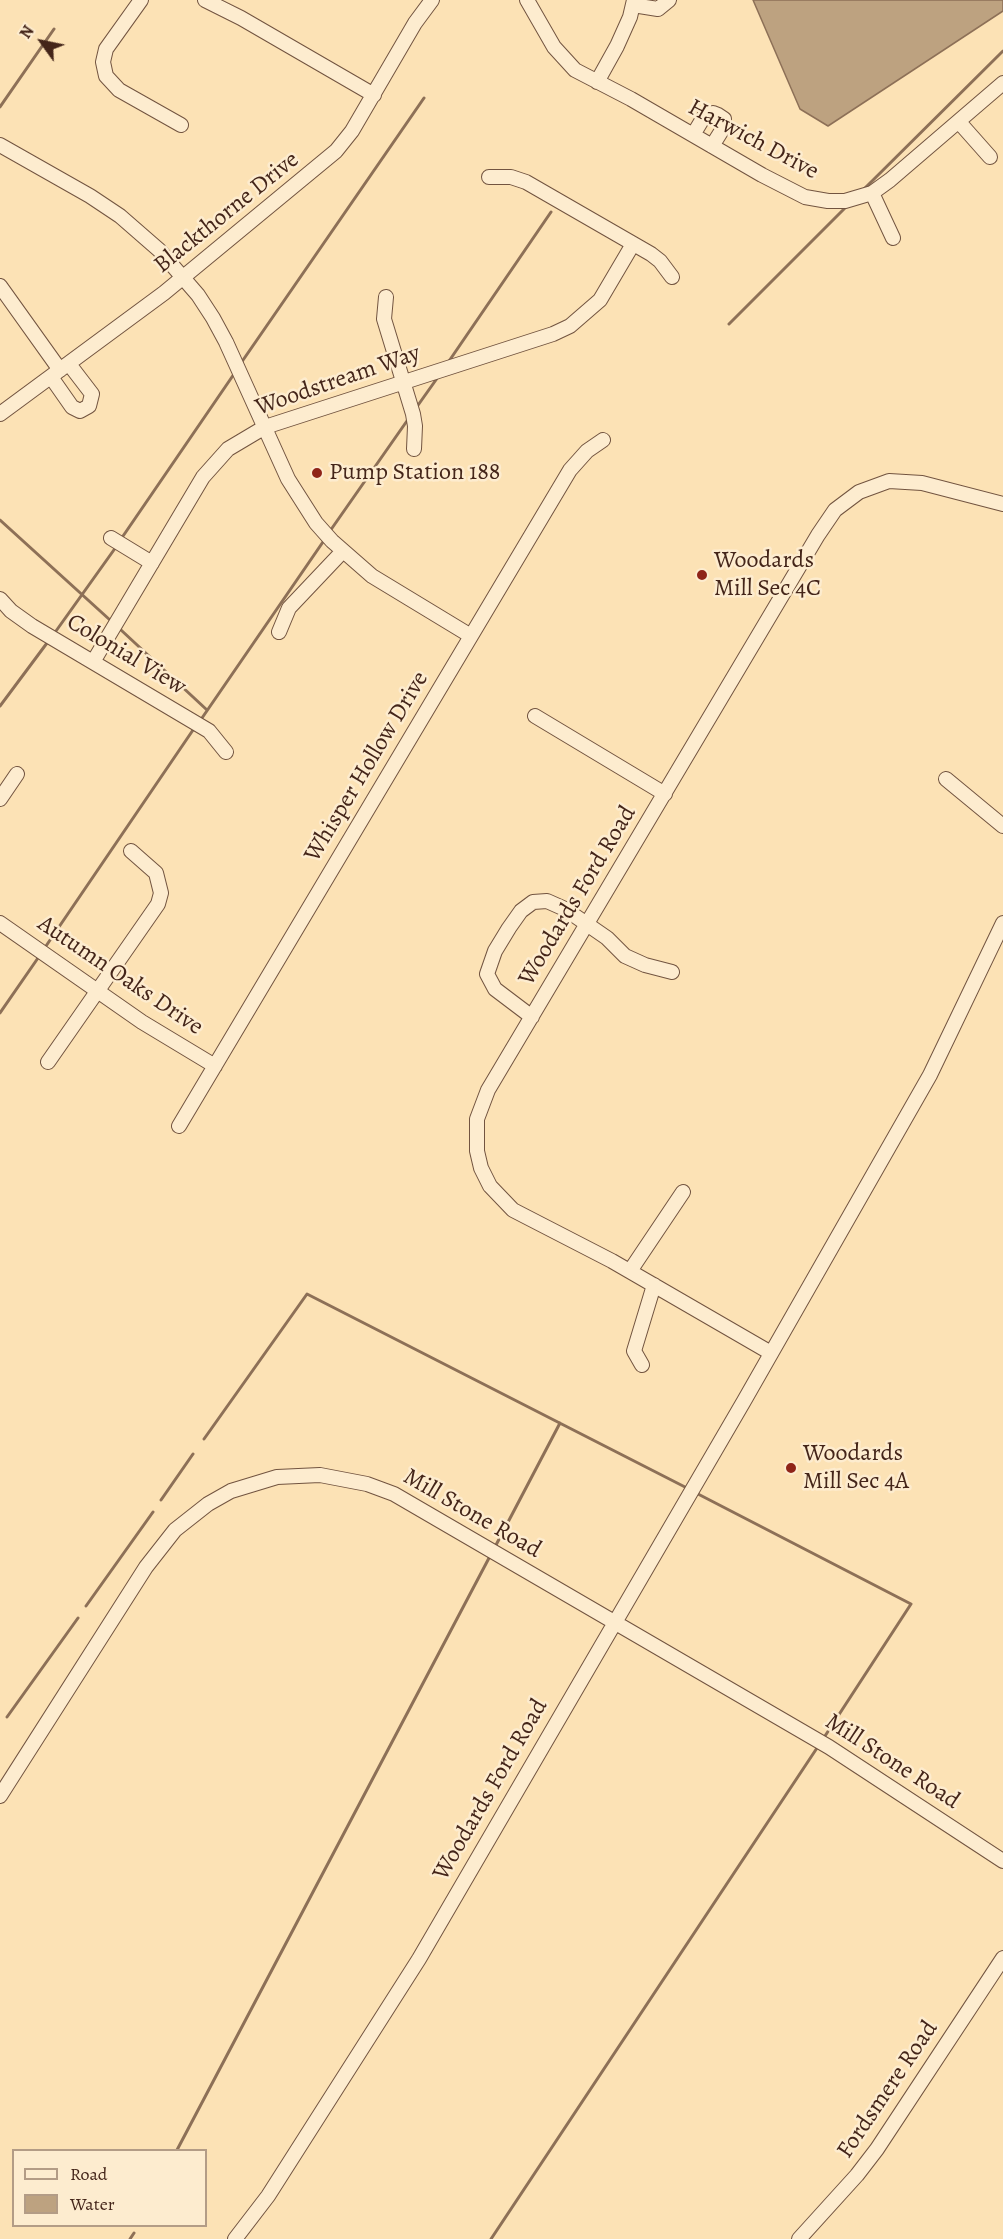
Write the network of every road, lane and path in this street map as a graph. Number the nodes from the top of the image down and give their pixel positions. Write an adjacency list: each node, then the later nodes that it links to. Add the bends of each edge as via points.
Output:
1 (141, 0): 11 (street, via 106,49 106,76 119,90)
2 (205, 0): 9 (street)
3 (432, 0): 9 (street, Blackthorne Drive)
4 (527, 0): 7 (street, Harwich Drive, via 561,56 575,70)
5 (669, 0): 6 (street, via 658,9)
6 (634, 3): 7 (street)
7 (597, 82): 12 (street, Harwich Drive)
8 (1003, 83): 10 (street, Harwich Drive)
9 (374, 95): 20 (street, Blackthorne Drive, via 336,151)
10 (959, 122): 15 (street); 17 (street, Harwich Drive)
11 (181, 125)
12 (693, 135): 14 (street, Harwich Drive); 14 (street, via 705,115 718,115 724,120 724,127)
13 (0, 144): 20 (street, via 120,216 147,238)
14 (712, 146): 17 (street, Harwich Drive, via 805,197 845,201)
15 (990, 157)
16 (489, 177): 19 (street, via 526,182)
17 (872, 193): 18 (street)
18 (893, 238)
19 (633, 244): 21 (street, via 660,261); 25 (street, Woodstream Way, via 600,300 570,326)
20 (183, 278): 24 (street, Blackthorne Drive); 27 (street, via 226,342)
21 (672, 278)
22 (0, 286): 24 (street)
23 (386, 297): 25 (street, via 384,320)
24 (60, 370): 26 (street, Blackthorne Drive)
25 (403, 383): 27 (street, Woodstream Way); 29 (street, via 413,414)
26 (0, 414)
27 (265, 427): 32 (street, via 298,496 316,523); 33 (street, Woodstream Way, via 228,449 210,469)
28 (603, 440): 36 (street, Whisper Hollow Drive, via 570,470)
29 (414, 449)
30 (1003, 504): 42 (street, Woodards Ford Road, via 910,481 880,483 847,500 818,535)
31 (111, 538): 33 (street)
32 (343, 551): 35 (street, via 289,608); 36 (street, via 386,586)
33 (152, 563): 37 (street, Woodstream Way)
34 (0, 599): 37 (street, Colonial View, via 32,626)
35 (279, 632)
36 (471, 636): 53 (street, Whisper Hollow Drive)
37 (93, 662): 39 (street, Colonial View, via 209,731)
38 (535, 716): 42 (street)
39 (226, 752)
40 (17, 774): 43 (street)
41 (946, 779): 44 (street)
42 (665, 794): 48 (street, Woodards Ford Road)
43 (0, 799)
44 (1003, 826)
45 (131, 850): 50 (street, via 156,873 161,897)
46 (0, 923): 50 (street, Autumn Oaks Drive)
47 (1003, 923): 58 (street, Woodards Ford Road, via 930,1075)
48 (587, 924): 49 (street, via 625,956); 51 (street, Woodards Ford Road); 51 (street, via 547,901 533,902 521,911 495,951 487,974 495,989)
49 (672, 972)
50 (98, 991): 52 (street); 53 (street, Autumn Oaks Drive)
51 (532, 1017): 56 (street, Woodards Ford Road, via 481,1104 476,1126 481,1168 490,1186 513,1210)
52 (48, 1062)
53 (215, 1066): 54 (street, Whisper Hollow Drive)
54 (179, 1126)
55 (683, 1192): 56 (street)
56 (630, 1271): 57 (street, Woodards Ford Road)
57 (654, 1285): 58 (street, Woodards Ford Road); 59 (street, via 634,1351)
58 (771, 1353): 60 (street, Woodards Ford Road)
59 (642, 1365)
60 (615, 1622): 61 (street, Mill Stone Road, via 376,1487 320,1474 258,1482 208,1504 164,1541); 62 (street, Mill Stone Road, via 829,1747); 64 (street, Woodards Ford Road, via 419,1959 268,2196)
61 (0, 1796)
62 (1003, 1861)
63 (1003, 1958): 65 (street, Fordsmere Road, via 877,2149)
64 (234, 2239)
65 (799, 2239)

